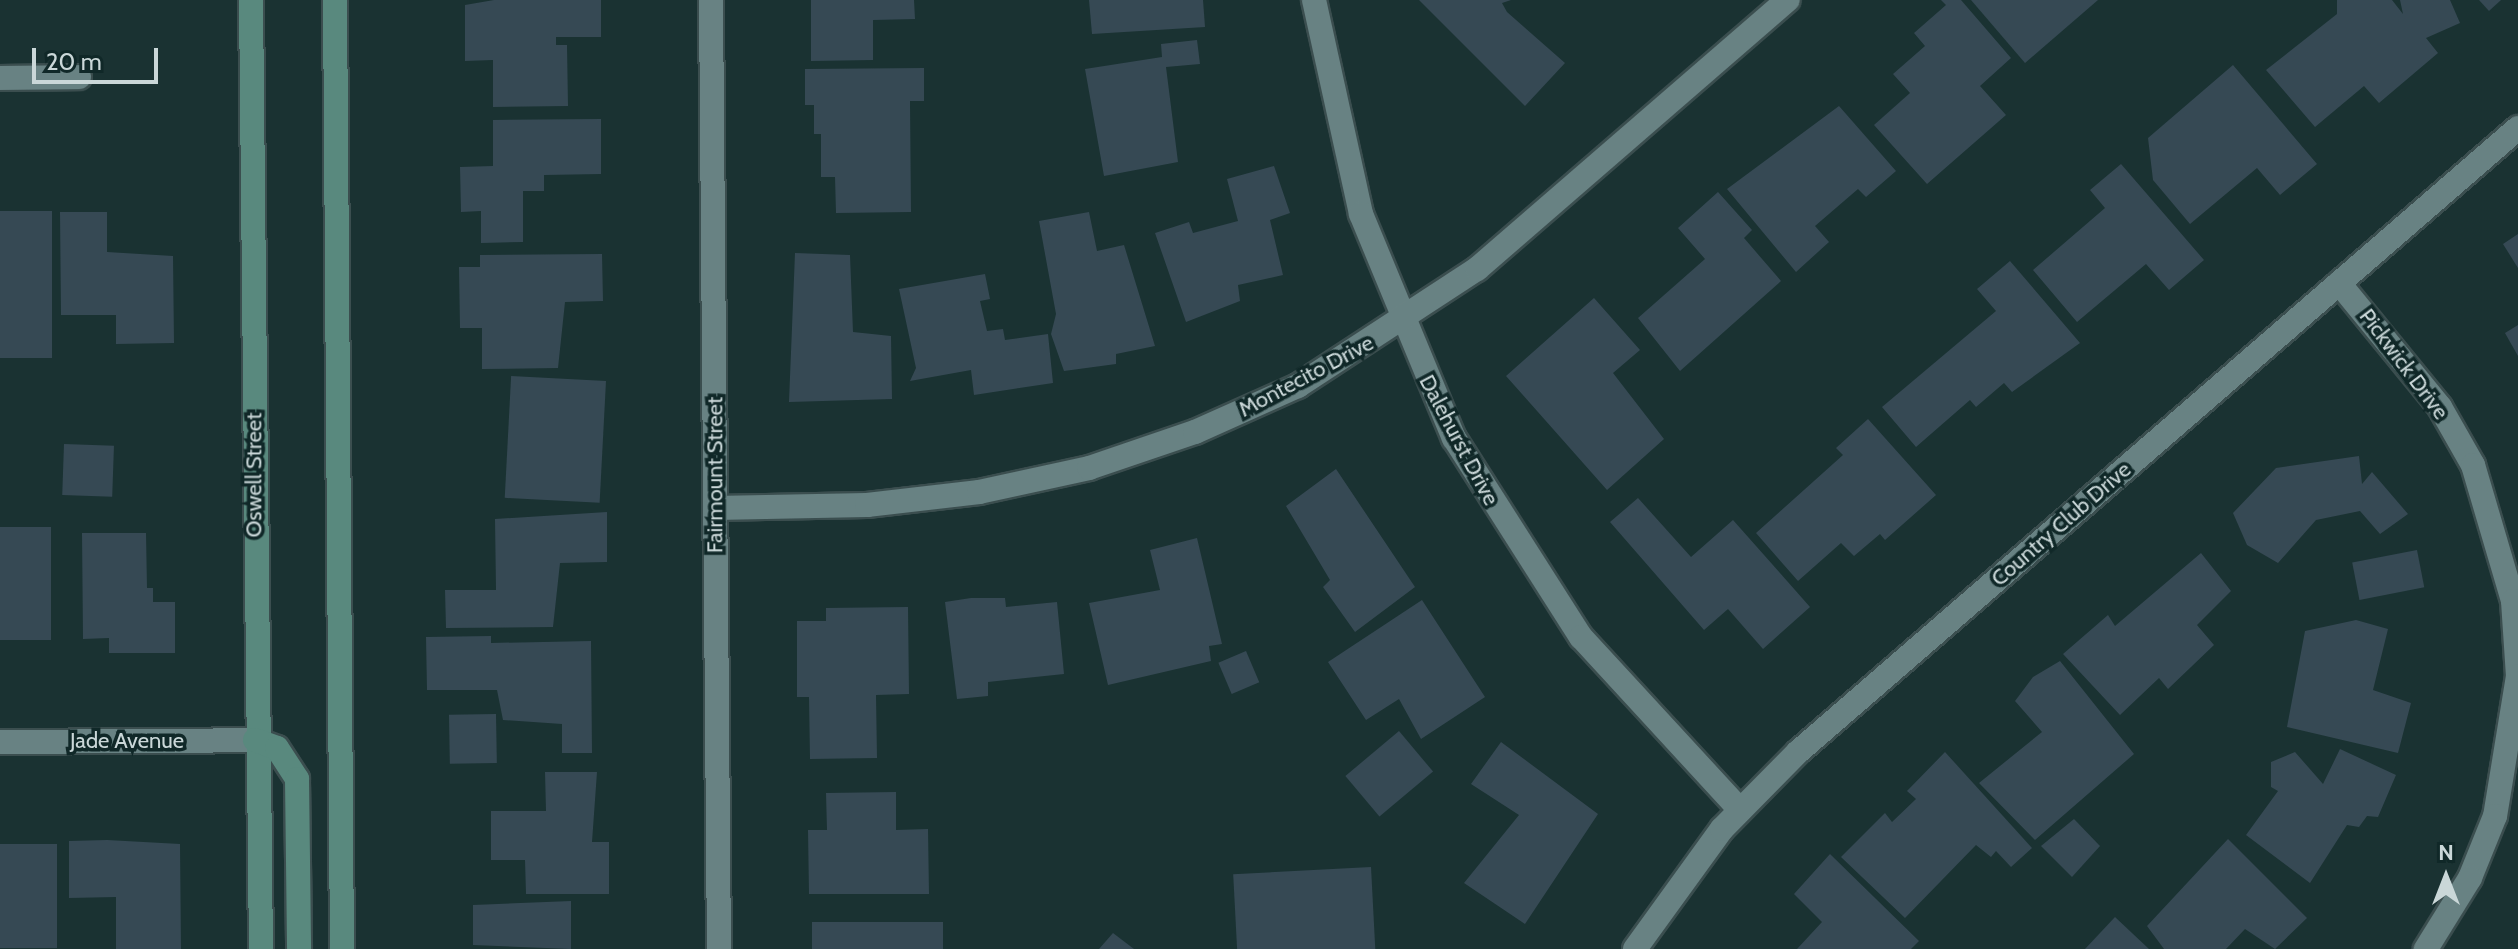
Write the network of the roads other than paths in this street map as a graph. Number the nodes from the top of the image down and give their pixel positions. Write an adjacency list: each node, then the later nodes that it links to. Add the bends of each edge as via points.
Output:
1 (251, 0): 12 (main road, Oswell Street)
2 (335, 0): 17 (main road)
3 (711, 0): 11 (street, Fairmount Street)
4 (1314, 0): 10 (street, Dalehurst Drive, via 1361,214)
5 (1788, 0): 10 (street, Montecito Drive, via 1477,269)
6 (79, 77): 7 (street)
7 (0, 78)
8 (2518, 128): 9 (street, Country Club Drive)
9 (2339, 283): 14 (street, Country Club Drive); 20 (street, Pickwick Drive, via 2440,407 2473,465 2513,601 2518,676 2495,816 2470,878)
10 (1401, 324): 11 (street, Montecito Drive, via 1298,386 1195,432 1089,468 979,492 867,505); 14 (street, Dalehurst Drive, via 1513,540 1618,682)
11 (715, 508): 18 (street, Fairmount Street)
12 (255, 740): 13 (street, Jade Avenue); 15 (main road, Oswell Street); 16 (main road, via 277,748 297,779)
13 (0, 742)
14 (1740, 810): 19 (street, Country Club Drive)
15 (261, 949)
16 (299, 949)
17 (342, 949)
18 (719, 949)
19 (1635, 949)
20 (2426, 949)

